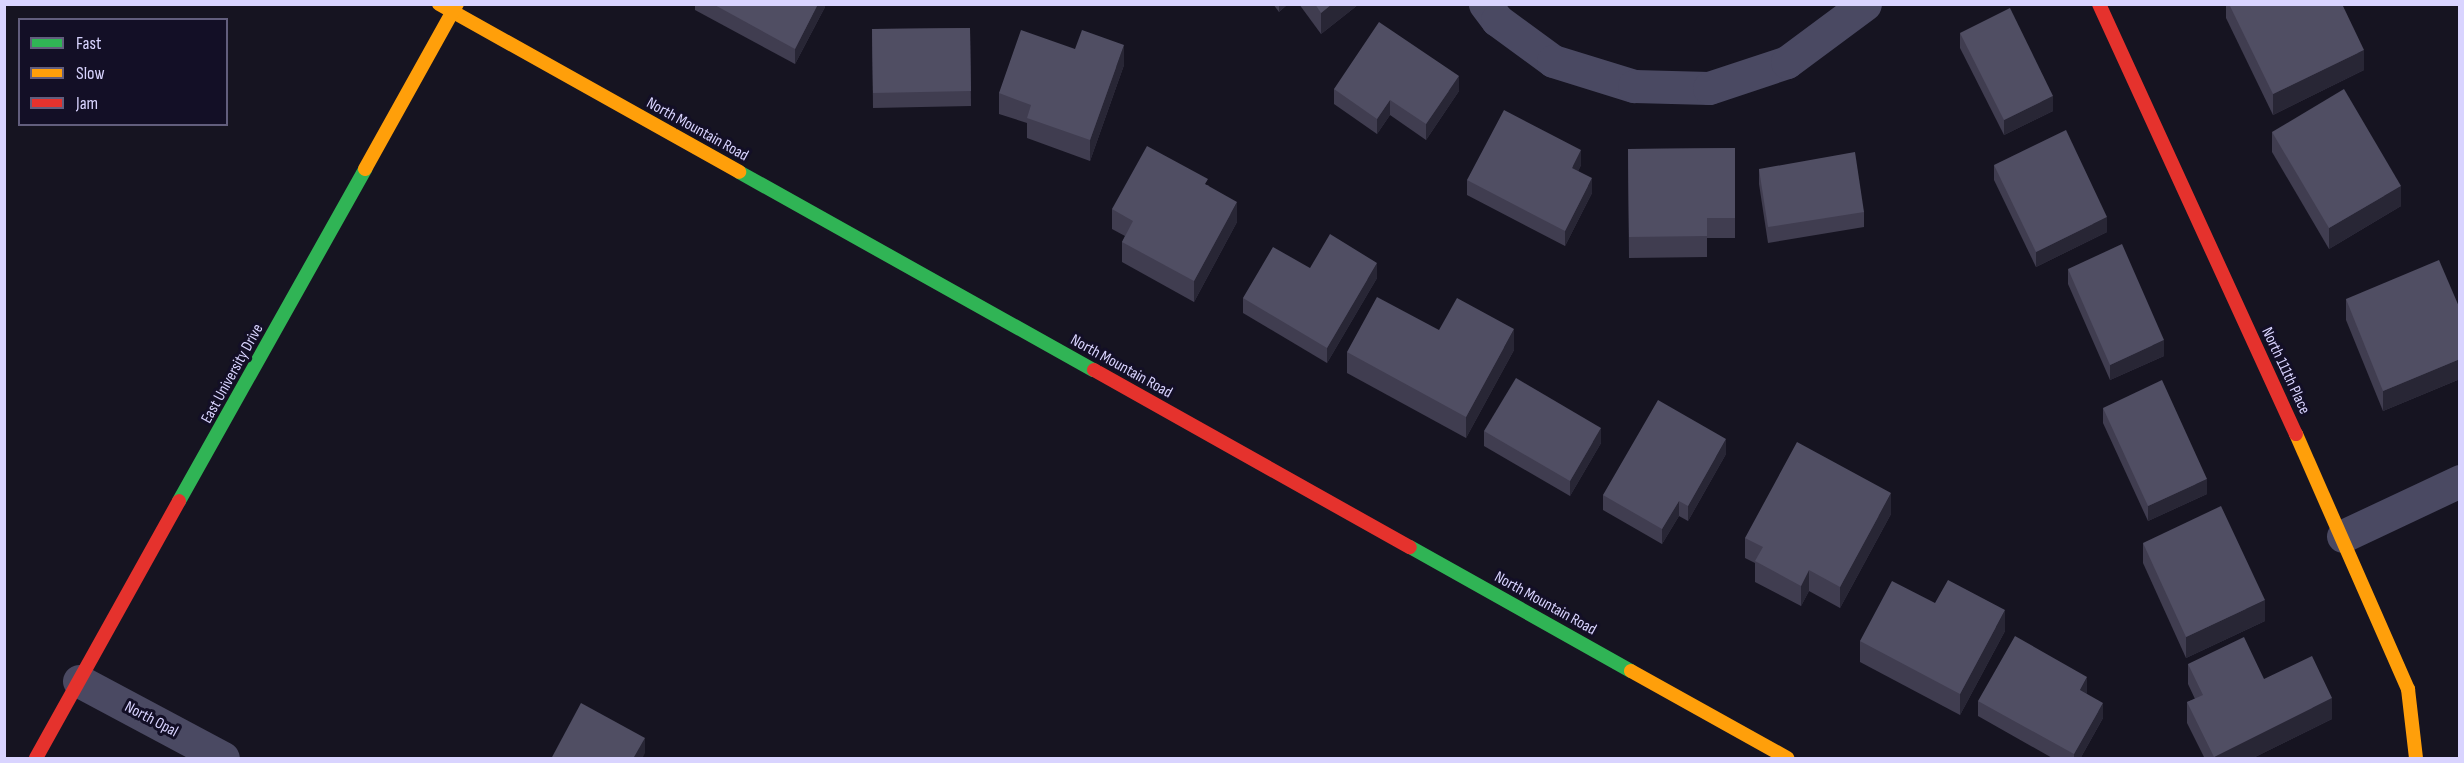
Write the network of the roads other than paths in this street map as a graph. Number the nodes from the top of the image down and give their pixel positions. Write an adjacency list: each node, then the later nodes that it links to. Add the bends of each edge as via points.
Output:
1 (439, 4): 5 (street, North Mountain Road)
2 (1485, 4): 3 (street, via 1497,20 1553,61 1634,86 1709,88 1787,62)
3 (1865, 4)
4 (2099, 4): 7 (street, North 111th Place)
5 (455, 8): 8 (street, East University Drive); 11 (street, North Mountain Road)
6 (2460, 481): 7 (street)
7 (2343, 536): 12 (street, North 111th Place, via 2408,689)
8 (79, 681): 9 (street, East University Drive); 10 (street, North Opal)
9 (36, 759)
10 (223, 759)
11 (1787, 759)
12 (2416, 759)

